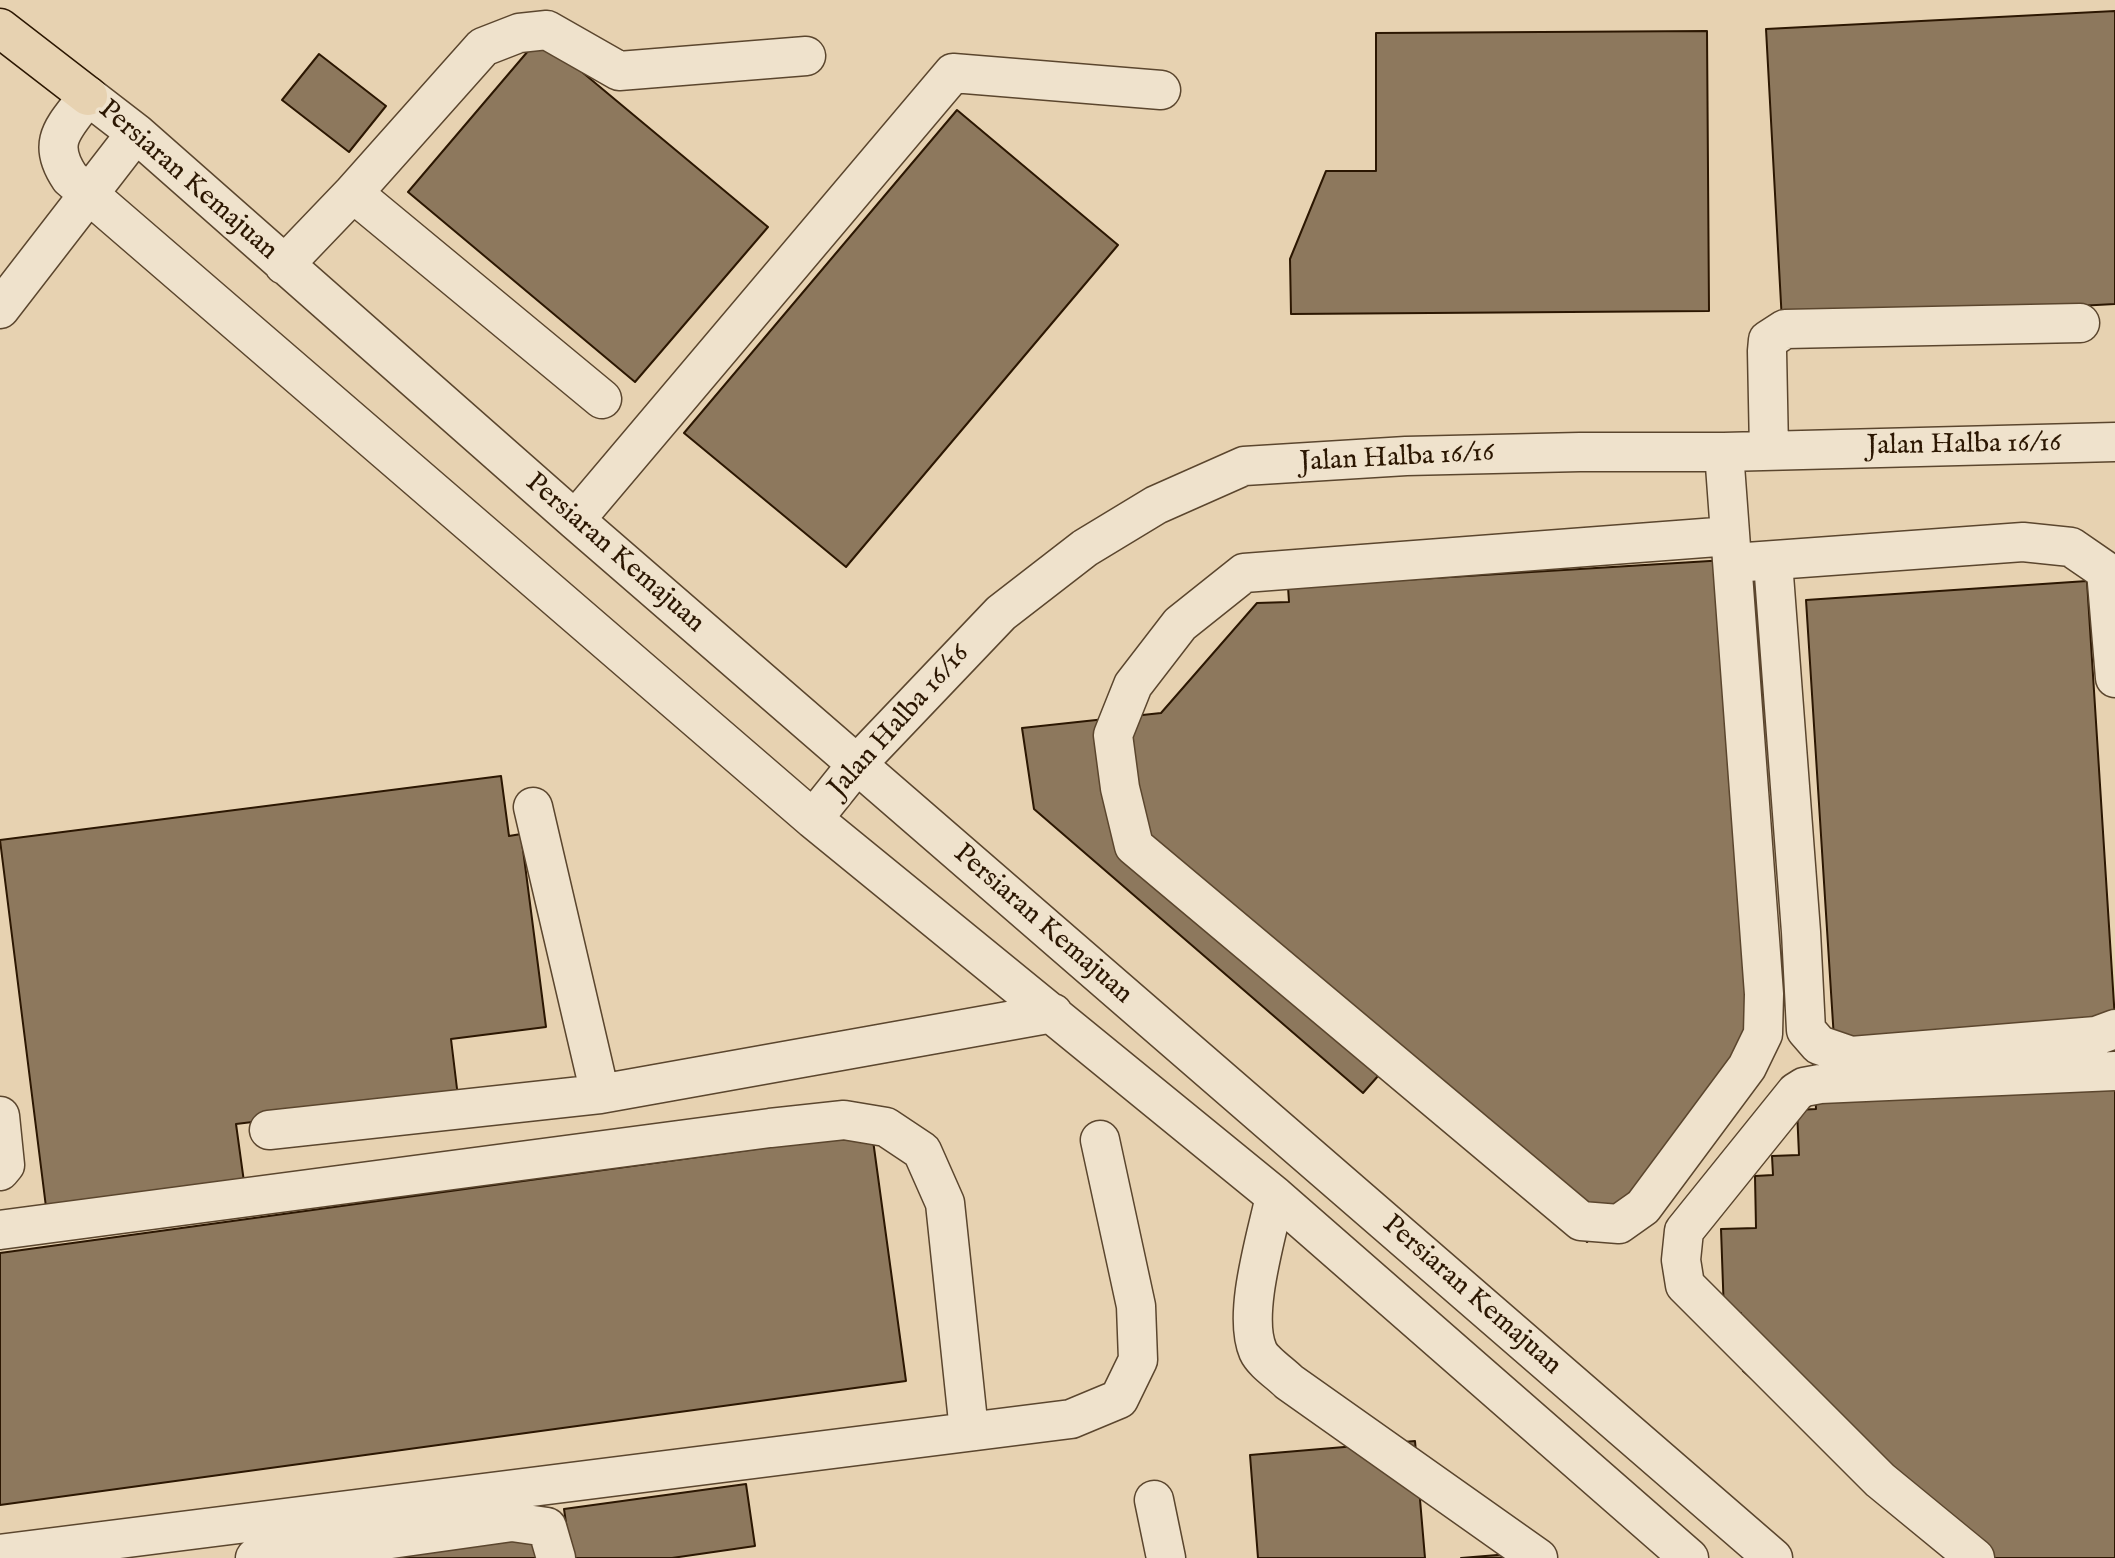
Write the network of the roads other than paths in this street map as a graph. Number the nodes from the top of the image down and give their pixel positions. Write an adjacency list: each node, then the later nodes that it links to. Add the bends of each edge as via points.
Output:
1 (0, 28): 4 (highway)
2 (806, 56): 6 (street, via 619,71 547,30 519,33 484,47)
3 (1161, 90): 15 (street, via 953,73)
4 (88, 96): 5 (street, Persiaran Kemajuan); 7 (street, Persiaran Kemajuan, via 62,130 57,152 70,178)
5 (136, 133): 7 (street); 8 (street, Persiaran Kemajuan)
6 (353, 193): 8 (street); 11 (street)
7 (89, 194): 9 (street); 21 (street, Persiaran Kemajuan)
8 (284, 265): 15 (street, Persiaran Kemajuan)
9 (1, 306)
10 (2080, 324): 13 (street, via 1785,329 1768,340)
11 (602, 399)
12 (2115, 442): 13 (street, Jalan Halba 16/16)
13 (1769, 450): 14 (street, Jalan Halba 16/16)
14 (1724, 452): 16 (street); 19 (street, Jalan Halba 16/16, via 1406,456 1244,466 1156,505 1075,556 1001,613)
15 (575, 520): 19 (street, Persiaran Kemajuan)
16 (1731, 549): 16 (street, via 1764,994 1763,1034 1747,1067 1643,1207 1619,1224 1581,1221 1134,846 1113,735 1133,685 1180,624 1244,573); 17 (street)
17 (1773, 562): 18 (street, via 2023,542 2071,547 2106,571); 23 (street, via 1806,1030 1819,1045 1851,1056 2096,1036)
18 (2115, 678)
19 (857, 764): 21 (street, Jalan Halba 16/16); 40 (street, Persiaran Kemajuan)
20 (533, 807): 25 (street)
21 (813, 819): 22 (street, Persiaran Kemajuan)
22 (1053, 1013): 25 (street); 30 (street, Persiaran Kemajuan)
23 (2115, 1029)
24 (2115, 1071): 41 (street, via 1804,1087 1684,1231 1681,1260 1685,1285 1880,1480)
25 (600, 1094): 27 (street)
26 (0, 1116): 29 (street, via 5,1165)
27 (270, 1130)
28 (1100, 1140): 32 (street, via 1136,1306 1138,1360 1119,1399 1071,1419)
29 (0, 1171)
30 (1275, 1196): 38 (street, via 1254,1299 1253,1327 1259,1353 1289,1382); 39 (street, Persiaran Kemajuan)
31 (0, 1230): 32 (street, via 770,1128 844,1120 886,1127 922,1151 945,1203)
32 (968, 1432): 34 (street)
33 (1154, 1500): 37 (street)
34 (0, 1554)
35 (255, 1558): 36 (street, via 512,1522 547,1527)
36 (556, 1558)
37 (1166, 1558)
38 (1538, 1558)
39 (1689, 1558)
40 (1773, 1558)
41 (1975, 1558)

